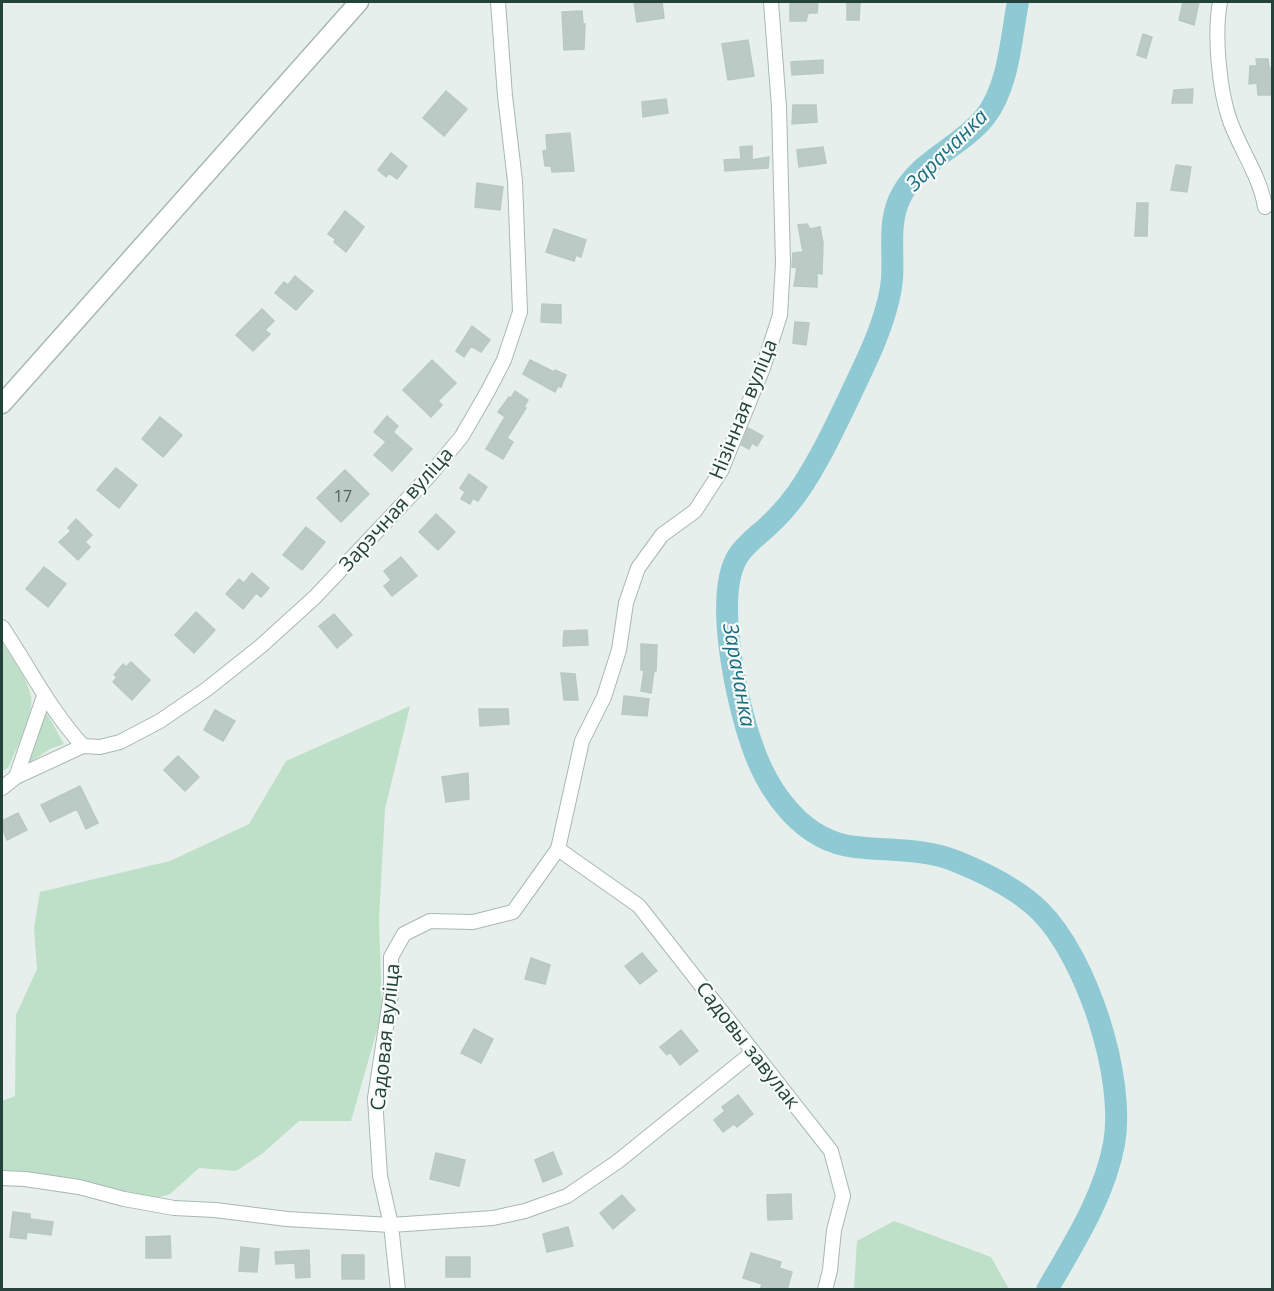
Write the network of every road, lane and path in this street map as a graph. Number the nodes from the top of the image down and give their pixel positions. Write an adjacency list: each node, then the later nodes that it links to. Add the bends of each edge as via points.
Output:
1 (359, 2): 6 (street)
2 (498, 2): 9 (street, Зарэчная вуліца, via 515,181 520,312 488,392 462,436 430,475 315,597 261,646 160,721 120,742)
3 (771, 2): 12 (street, Нізінная вуліца, via 779,107 783,263 780,315 764,368 722,471 694,511 662,535 638,567 604,697 582,741)
4 (1220, 2): 5 (street, via 1219,70 1230,121 1262,189)
5 (1265, 207)
6 (2, 404)
7 (2, 627): 8 (street)
8 (44, 696): 9 (street); 10 (street)
9 (83, 746): 10 (street)
10 (16, 777): 11 (street)
11 (2, 788)
12 (558, 849): 13 (street, Садовы завулак, via 639,906); 15 (street, Садовая вуліца, via 513,912 473,922 430,921 404,934 391,957 391,994 375,1098 380,1176)
13 (752, 1053): 15 (street, via 617,1162 567,1196 493,1218); 17 (street, Садовы завулак, via 831,1151 843,1197)
14 (2, 1178): 15 (street, via 79,1187 174,1208)
15 (391, 1225): 16 (street, Садовая вуліца)
16 (398, 1290)
17 (825, 1290)

